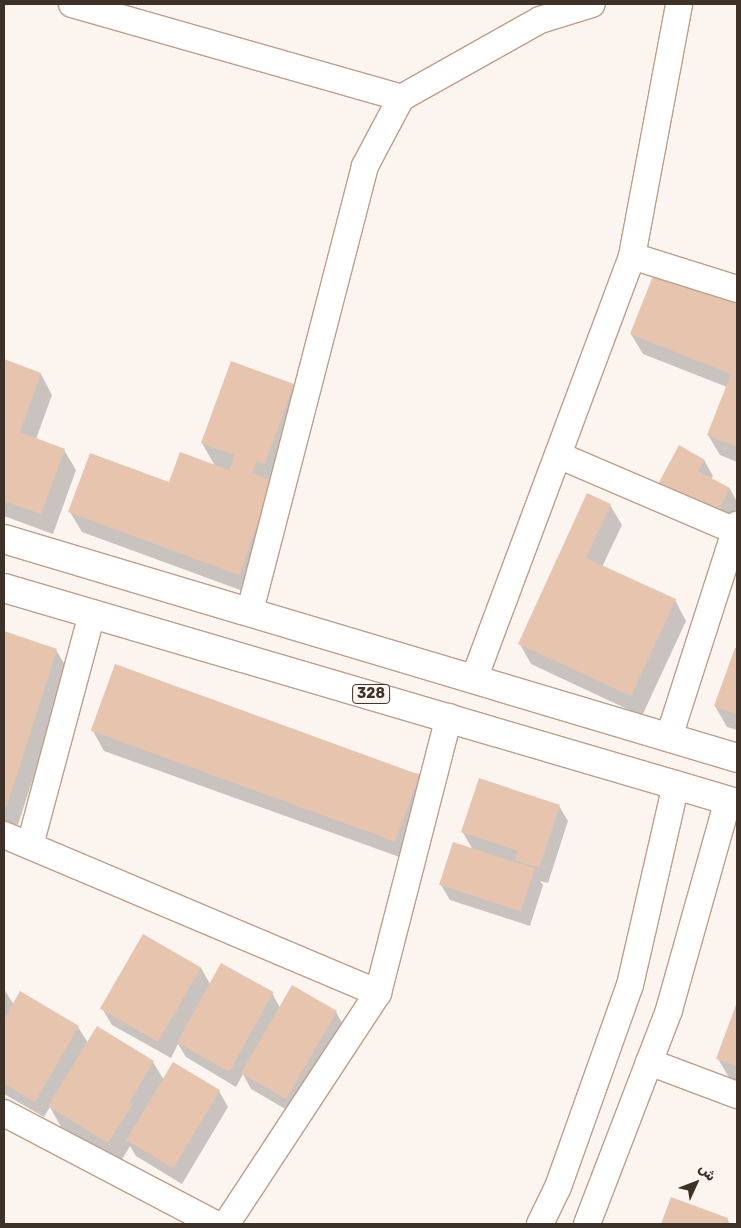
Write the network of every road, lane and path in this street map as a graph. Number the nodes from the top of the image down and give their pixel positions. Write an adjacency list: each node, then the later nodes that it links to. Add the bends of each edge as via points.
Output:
1 (72, 4): 4 (street)
2 (592, 4): 4 (street, via 540,20)
3 (679, 4): 5 (street)
4 (401, 98): 11 (street, via 365,166)
5 (632, 256): 6 (street); 7 (street)
6 (737, 289)
7 (558, 455): 8 (street); 13 (street)
8 (736, 528): 15 (street)
9 (4, 539): 11 (main road)
10 (4, 588): 12 (main road, 328)
11 (250, 611): 13 (main road)
12 (92, 613): 14 (main road, 328); 20 (street)
13 (474, 679): 15 (main road)
14 (449, 717): 17 (main road, 328); 21 (street)
15 (669, 738): 16 (main road)
16 (737, 758)
17 (676, 784): 18 (main road, 328); 27 (street, via 630,985 558,1187)
18 (733, 801): 22 (street, via 669,1010)
19 (4, 835): 20 (street)
20 (30, 845): 21 (street)
21 (378, 993): 26 (street)
22 (649, 1062): 23 (street); 28 (street)
23 (737, 1095)
24 (4, 1113): 25 (street)
25 (215, 1224)
26 (226, 1224)
27 (540, 1224)
28 (587, 1224)

